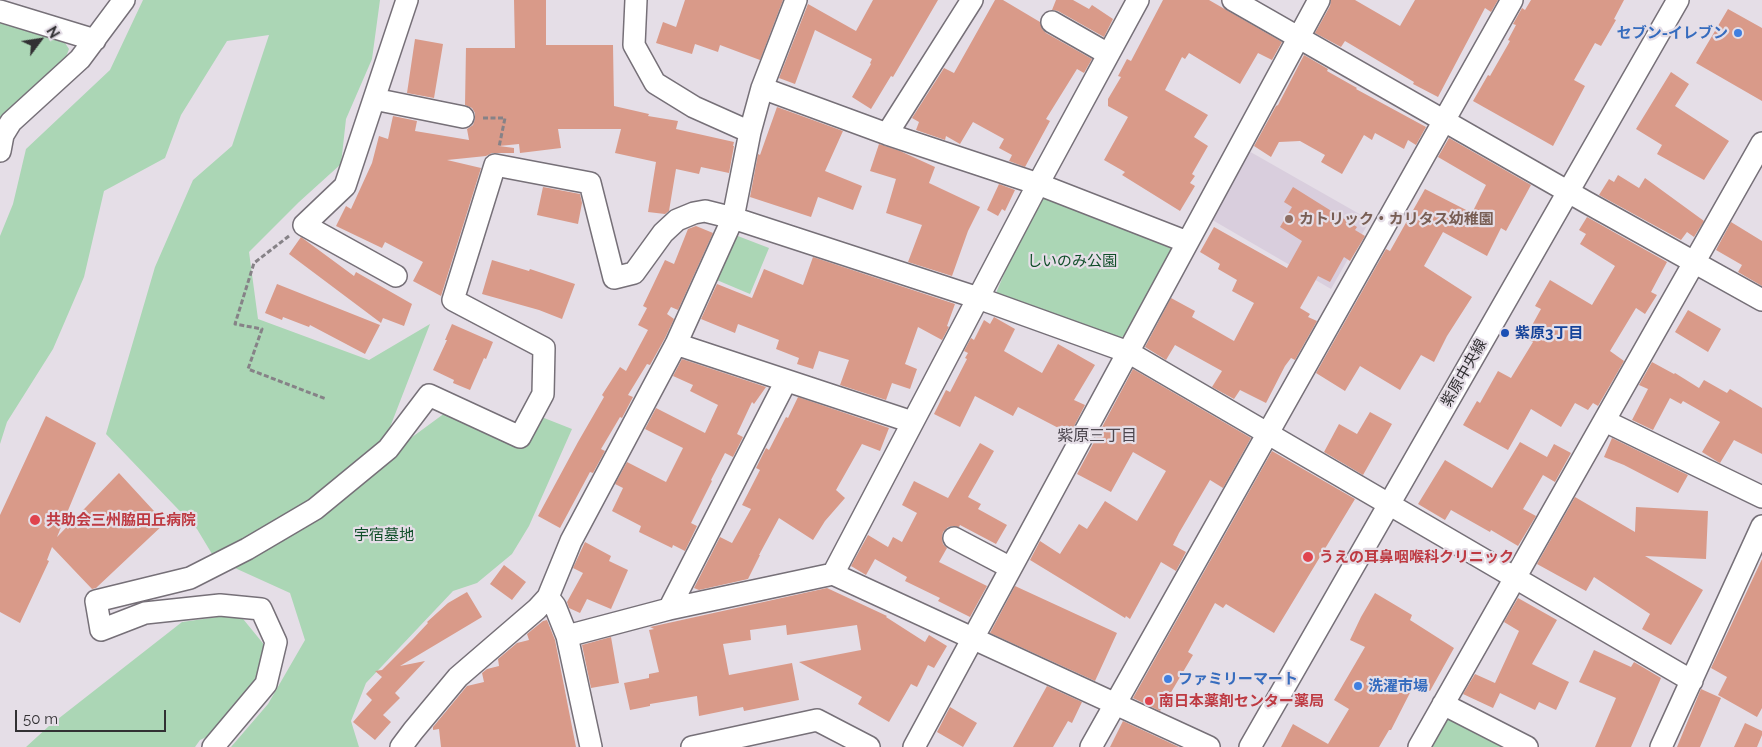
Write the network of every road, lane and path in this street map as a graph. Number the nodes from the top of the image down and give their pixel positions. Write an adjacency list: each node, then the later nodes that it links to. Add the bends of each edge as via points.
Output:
1 (124, 0): 14 (street)
2 (407, 0): 17 (street)
3 (636, 0): 20 (street, via 634,45 655,83 694,107)
4 (796, 0): 16 (street)
5 (972, 0): 21 (street)
6 (1138, 0): 15 (street)
7 (1233, 0): 13 (street)
8 (1319, 0): 13 (street)
9 (1512, 0): 19 (street)
10 (1678, 0): 26 (street, 紫原中央線)
11 (0, 11): 14 (street)
12 (1052, 22): 15 (street)
13 (1299, 36): 19 (street); 29 (street)
14 (95, 40): 23 (street, via 80,59 11,122)
15 (1108, 54): 25 (street)
16 (762, 88): 20 (street); 21 (street)
17 (374, 99): 18 (street); 28 (street, via 345,186)
18 (463, 117): 24 (path, via 505,118)
19 (1445, 120): 26 (street); 40 (street)
20 (750, 132): 27 (street)
21 (887, 134): 25 (street)
22 (1762, 143): 30 (street)
23 (0, 151)
24 (495, 165): 27 (street, via 590,183 614,278 634,273 663,233 677,220 706,211); 55 (street, via 453,300 544,348 543,394 520,437 429,395 388,449 315,509 190,578 96,601 100,630 145,613 220,605 261,609 276,642 266,684)
25 (1038, 184): 29 (street); 32 (street)
26 (1568, 192): 30 (street); 42 (street, 紫原中央線)
27 (733, 218): 32 (street); 34 (street)
28 (304, 225): 31 (street); 37 (path, via 254,263 234,324 262,329 248,369)
29 (1187, 242): 35 (street)
30 (1694, 262): 33 (street); 38 (street)
31 (396, 276)
32 (978, 298): 35 (street); 39 (street)
33 (1762, 300)
34 (676, 344): 36 (street); 48 (street, via 570,541)
35 (1128, 352): 40 (street); 45 (street)
36 (786, 381): 39 (street); 49 (street)
37 (326, 399)
38 (1605, 421): 41 (street); 47 (street)
39 (912, 422): 46 (street)
40 (1268, 435): 42 (street); 53 (street)
41 (1762, 497)
42 (1390, 504): 47 (street); 63 (street, 紫原中央線)
43 (1762, 526): 52 (street)
44 (954, 538): 45 (street)
45 (1011, 568): 51 (street)
46 (833, 574): 49 (street); 51 (street)
47 (1515, 578): 52 (street); 54 (street)
48 (548, 597): 50 (street); 56 (street, via 458,677)
49 (669, 609): 50 (street)
50 (567, 636): 57 (street)
51 (973, 638): 53 (street); 60 (street)
52 (1692, 681): 66 (street)
53 (1115, 704): 61 (street); 62 (street)
54 (1443, 704): 64 (street); 65 (street)
55 (213, 747)
56 (401, 747)
57 (591, 747)
58 (692, 747): 59 (street, via 817,720)
59 (869, 747)
60 (914, 747)
61 (1091, 747)
62 (1209, 747)
63 (1250, 747)
64 (1419, 747)
65 (1527, 747)
66 (1661, 747)

